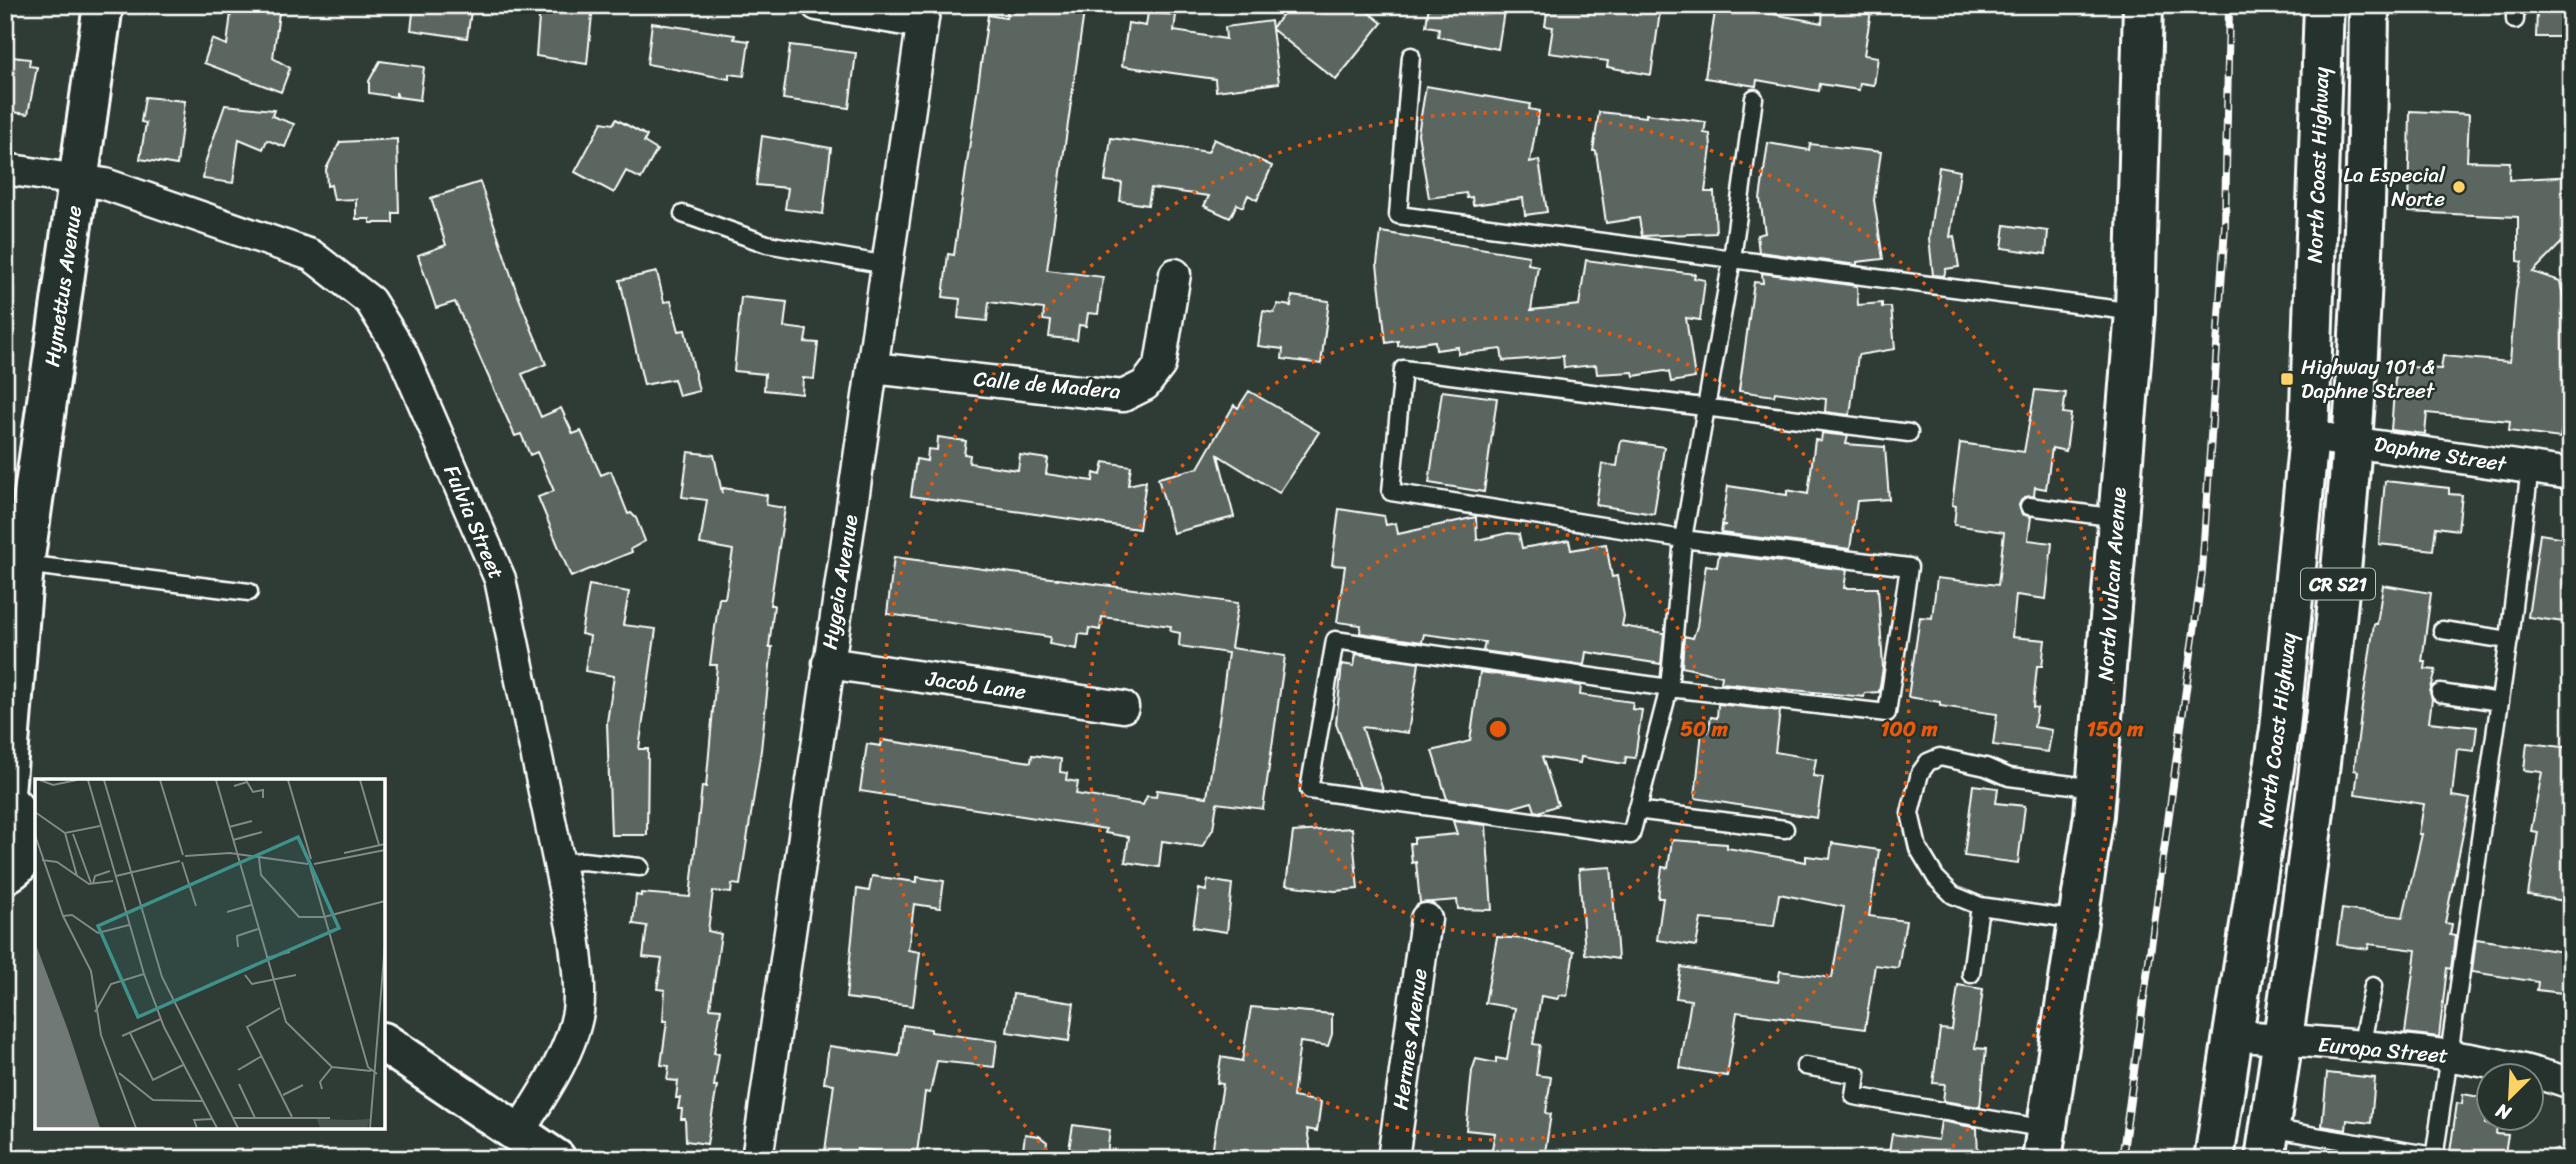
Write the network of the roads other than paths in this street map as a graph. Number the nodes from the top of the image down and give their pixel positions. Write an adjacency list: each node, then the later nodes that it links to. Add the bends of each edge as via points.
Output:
1 (103, 5): 10 (main road, Hymettus Avenue)
2 (817, 5): 6 (street)
3 (2143, 5): 15 (main road, North Vulcan Avenue)
4 (2324, 5): 19 (main road, North Coast Highway / CR S21)
5 (2369, 5): 20 (main road, CR S21, via 2368,139)
6 (924, 14): 13 (street, Hygeia Avenue)
7 (1411, 56): 12 (lane, via 1398,215)
8 (1754, 98): 12 (lane)
9 (5, 169): 10 (street, Fulvia Street)
10 (78, 180): 26 (main road, Hymettus Avenue); 41 (street, Fulvia Street, via 105,184 311,255 370,301 402,353 500,579)
11 (683, 214): 13 (lane, via 767,244)
12 (1732, 259): 15 (lane); 17 (lane)
13 (887, 265): 16 (street, Hygeia Avenue)
14 (1175, 274): 16 (street, Calle de Madera, via 1160,365 1144,384 1124,396)
15 (2135, 312): 24 (main road, North Vulcan Avenue)
16 (873, 368): 31 (street, Hygeia Avenue)
17 (1706, 408): 18 (lane); 25 (lane); 25 (lane, via 1403,369 1391,492)
18 (1909, 433)
19 (2309, 436): 20 (street, Daphne Street); 49 (main road, North Coast Highway / CR S21, via 2280,729)
20 (2352, 442): 21 (street, Daphne Street); 50 (main road, CR S21, via 2324,735)
21 (2530, 468): 22 (street, Daphne Street); 29 (lane)
22 (2571, 474)
23 (2029, 506): 24 (lane)
24 (2117, 518): 36 (main road, North Vulcan Avenue)
25 (1683, 539): 32 (lane); 32 (lane, via 1909,567 1887,713)
26 (24, 565): 27 (lane); 30 (main road, Hymettus Avenue); 37 (main road, Hymettus Avenue)
27 (249, 592)
28 (2442, 630): 29 (lane)
29 (2508, 640): 34 (lane)
30 (5, 648)
31 (828, 663): 35 (street, Jacob Lane); 61 (street, Hygeia Avenue)
32 (1669, 688): 38 (lane); 38 (lane, via 1335,640 1308,790 1631,835)
33 (2440, 693): 34 (lane)
34 (2500, 702): 53 (lane)
35 (1123, 706)
36 (2096, 788): 44 (lane, via 2009,777 1940,757 1928,762 1920,773 1910,813 1918,848 1953,895); 46 (main road, North Vulcan Avenue)
37 (5, 793)
38 (1636, 810): 40 (lane)
39 (23, 820): 43 (main road, via 26,850)
40 (1785, 829)
41 (558, 863): 42 (lane); 56 (street, Fulvia Street, via 576,949 578,1013 563,1053)
42 (640, 867)
43 (18, 873)
44 (1980, 906): 46 (lane); 47 (lane)
45 (1426, 919): 62 (street, Hermes Avenue)
46 (2078, 920): 57 (main road, North Vulcan Avenue)
47 (1971, 974)
48 (2373, 986): 52 (lane)
49 (2234, 1035): 50 (street, Europa Street); 63 (main road, North Coast Highway / CR S21)
50 (2283, 1040): 52 (street, Europa Street); 58 (main road, CR S21)
51 (385, 1043): 56 (main road)
52 (2361, 1048): 53 (street, Europa Street)
53 (2448, 1055): 55 (street, Europa Street, via 2527,1068); 59 (lane)
54 (1805, 1066): 57 (lane, via 1857,1074 1854,1096)
55 (2571, 1084)
56 (518, 1133): 60 (main road)
57 (2045, 1144)
58 (2267, 1144): 59 (lane)
59 (2434, 1158)
60 (556, 1159)
61 (757, 1159)
62 (1393, 1159)
63 (2214, 1159)

